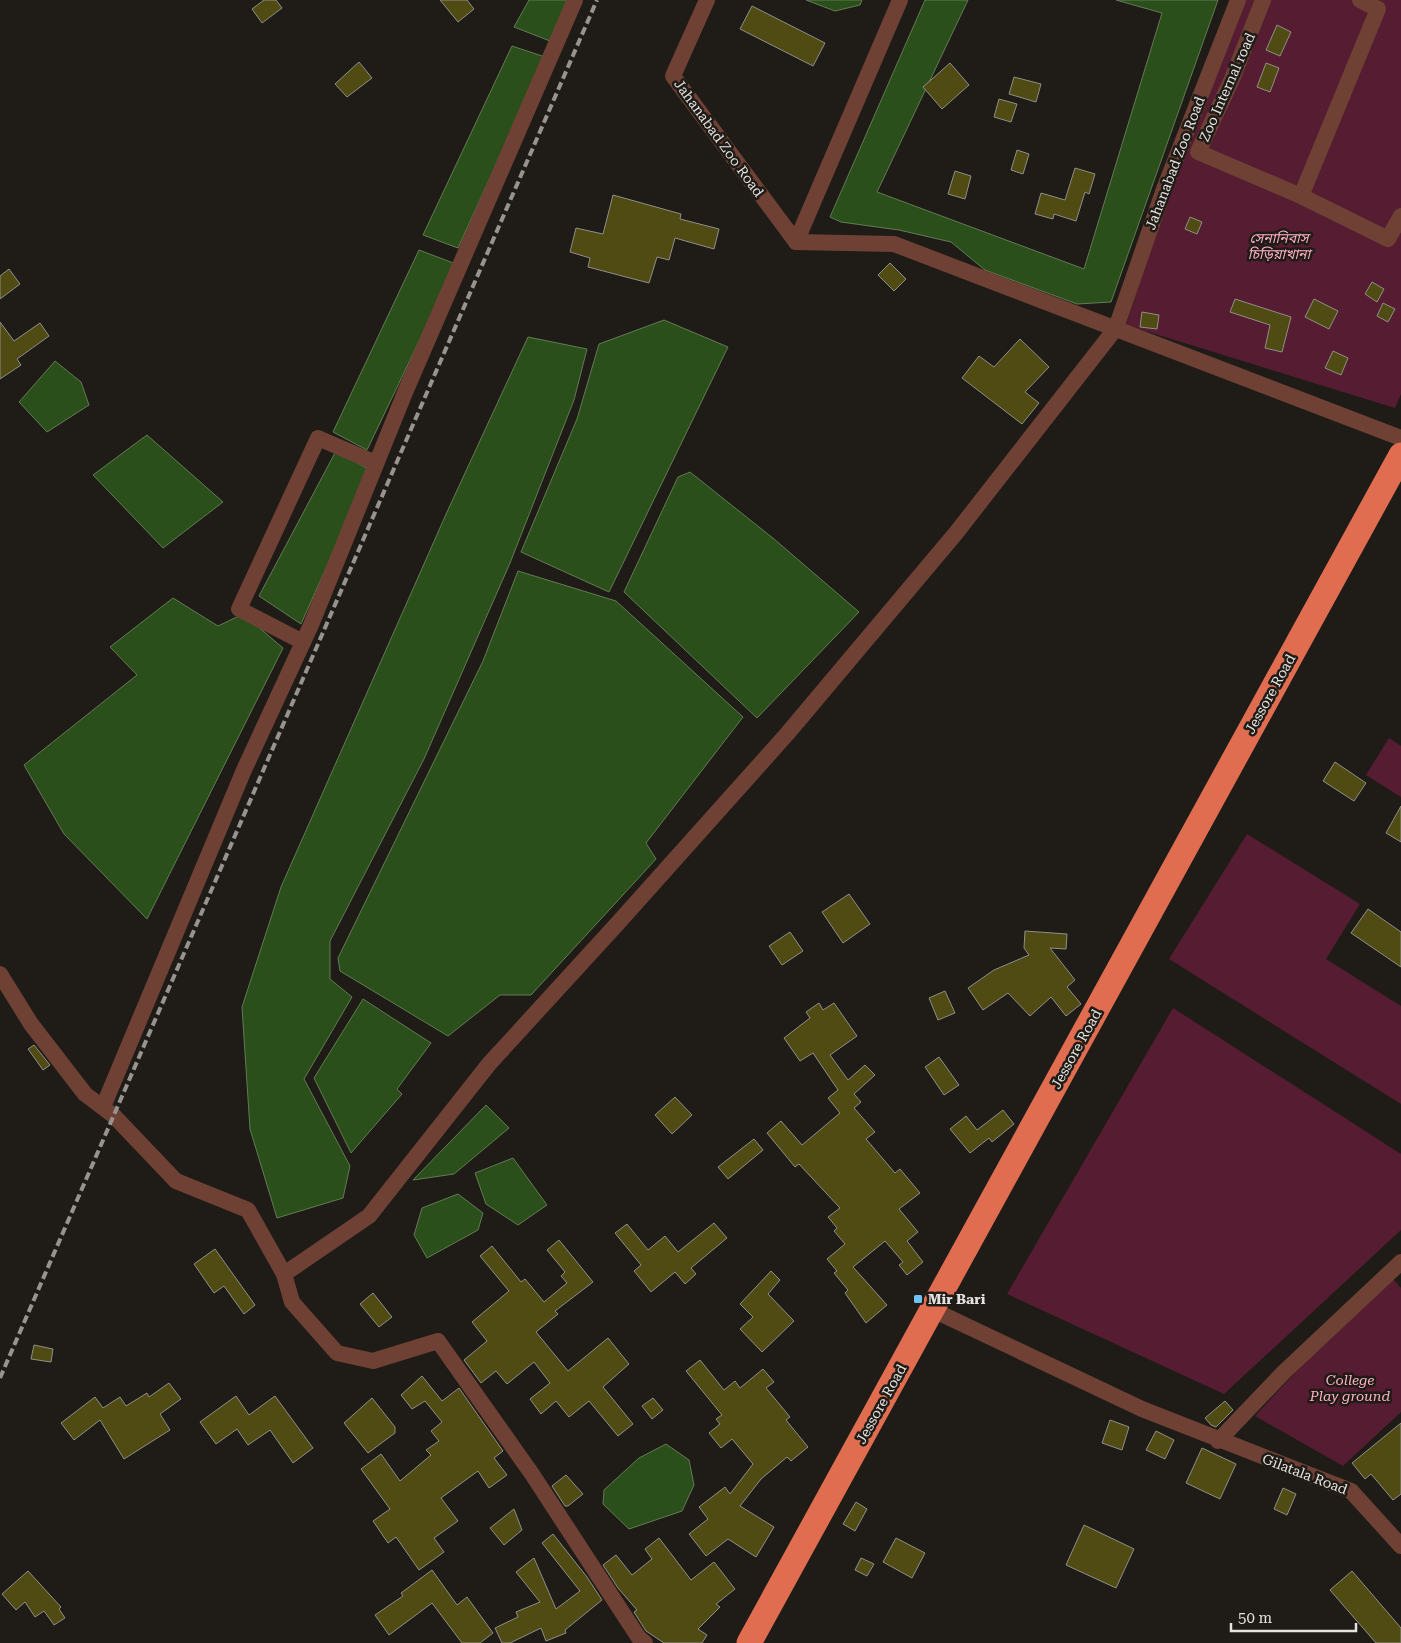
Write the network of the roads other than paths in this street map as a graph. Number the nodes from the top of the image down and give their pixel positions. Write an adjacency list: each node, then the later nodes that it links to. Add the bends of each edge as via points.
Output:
1 (575, 0): 14 (street)
2 (707, 0): 10 (street, Jahanabad Zoo Road, via 673,76)
3 (900, 0): 10 (street)
4 (1238, 0): 11 (street, Jahanabad Zoo Road, via 1164,189)
5 (1263, 0): 8 (street, Zoo Internal road, via 1232,79 1198,152)
6 (1360, 0): 7 (street)
7 (1380, 4): 8 (street)
8 (1301, 196): 9 (street, Zoo Internal road, via 1388,239)
9 (1401, 216)
10 (796, 242): 11 (street, via 894,244)
11 (1116, 328): 12 (street); 19 (street, Jahanabad Zoo Road, via 956,533 794,726 489,1064 369,1216)
12 (1401, 438)
13 (1401, 455): 20 (highway, Jessore Road)
14 (376, 463): 15 (street); 15 (street, via 318,438 239,609)
15 (303, 642): 17 (street, via 244,770)
16 (0, 974): 17 (street, via 31,1024 85,1094)
17 (103, 1107): 19 (street, via 176,1181 248,1210)
18 (1398, 1270): 21 (street, via 1284,1372)
19 (284, 1274): 23 (street, via 292,1302 337,1353 373,1361 438,1342 532,1474)
20 (933, 1310): 21 (street, Gilatala Road, via 1142,1409); 24 (highway, Jessore Road)
21 (1218, 1440): 22 (street, Gilatala Road, via 1351,1491)
22 (1401, 1546)
23 (645, 1643)
24 (748, 1643)

